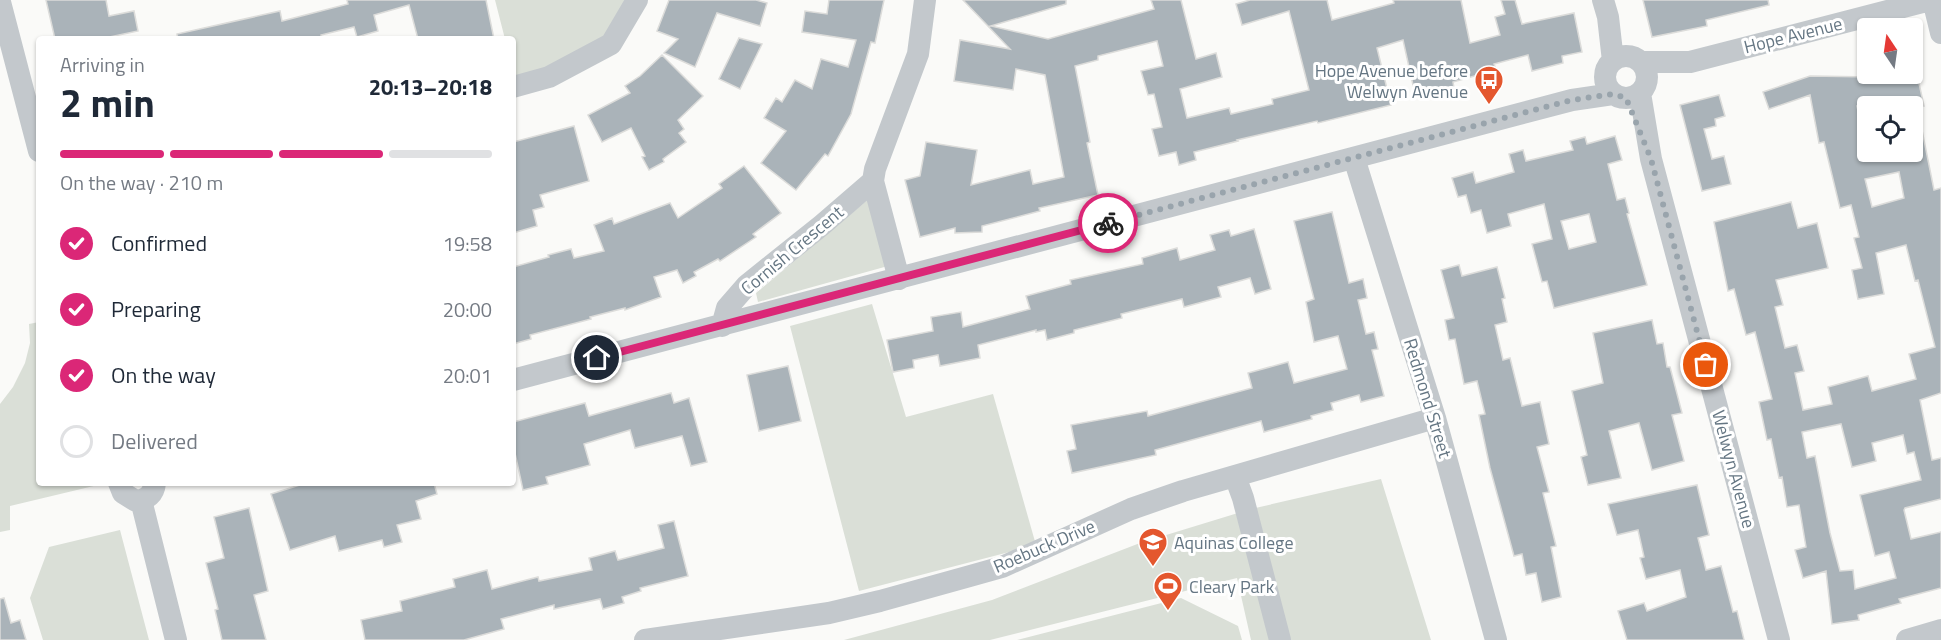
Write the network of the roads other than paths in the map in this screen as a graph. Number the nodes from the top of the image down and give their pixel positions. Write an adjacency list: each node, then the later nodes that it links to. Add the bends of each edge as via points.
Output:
1 (13, 0): 10 (street)
2 (637, 0): 9 (street, via 611,44 549,77)
3 (925, 0): 13 (street, via 918,54)
4 (1932, 0): 7 (street); 8 (street, Hope Avenue)
5 (0, 2): 11 (street)
6 (1606, 8): 8 (street, Welwyn Avenue)
7 (1941, 33)
8 (1627, 78): 12 (street, Hope Avenue, via 1572,100); 26 (street, Welwyn Avenue)
9 (516, 86)
10 (36, 88)
11 (36, 140)
12 (1354, 158): 14 (street, Hope Avenue); 17 (street, Redmond Street)
13 (873, 181): 14 (street); 15 (street, Cornish Crescent, via 747,285 727,308)
14 (899, 279): 15 (street, Hope Avenue)
15 (722, 326): 16 (street, Hope Avenue)
16 (516, 379)
17 (1435, 418): 18 (street, Roebuck Drive); 25 (street, Redmond Street)
18 (1235, 476): 23 (street, Roebuck Drive, via 1131,509 1002,567 902,595 784,621); 24 (street)
19 (120, 486): 20 (street, via 126,497)
20 (154, 489): 22 (street)
21 (1941, 630): 27 (street)
22 (176, 640)
23 (645, 640)
24 (1281, 640)
25 (1496, 640)
26 (1779, 640)
27 (1907, 640)

